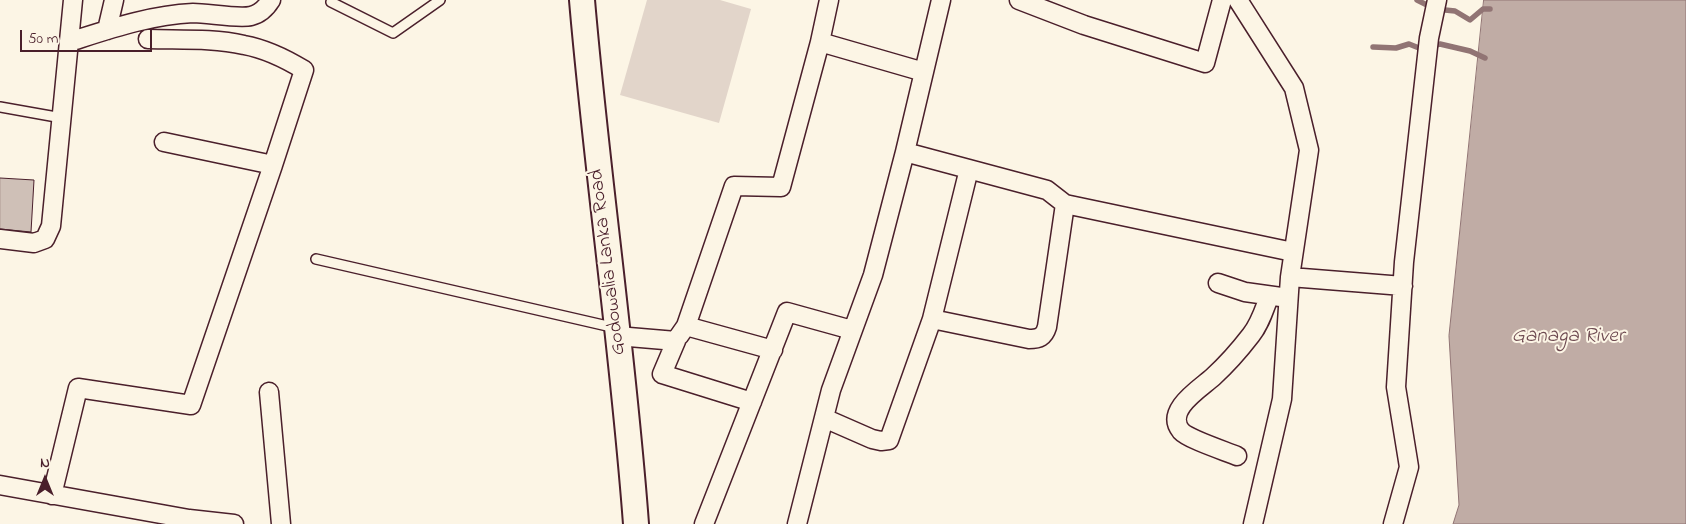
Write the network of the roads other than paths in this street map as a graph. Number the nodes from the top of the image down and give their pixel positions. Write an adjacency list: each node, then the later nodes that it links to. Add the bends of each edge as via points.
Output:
1 (73, 0): 15 (street)
2 (114, 0): 13 (street)
3 (271, 0): 13 (street, via 261,12 249,17 194,13 170,15)
4 (440, 0): 12 (lane, via 393,33)
5 (582, 0): 36 (street, Godowalia Lanka Road)
6 (829, 0): 16 (street)
7 (941, 0): 17 (street)
8 (1019, 0): 9 (street, via 1204,63)
9 (1222, 0)
10 (1238, 0): 26 (street, via 1294,88 1308,150)
11 (1437, 0): 30 (street, via 1429,38)
12 (331, 2)
13 (107, 30): 15 (street)
14 (148, 39): 22 (street, via 245,45 284,58 304,70)
15 (69, 42): 19 (street)
16 (820, 42): 17 (street); 34 (street, via 782,187 734,186)
17 (924, 72): 21 (street)
18 (0, 107): 19 (lane)
19 (62, 118): 25 (street, via 51,226 45,239 34,243)
20 (164, 142): 22 (street)
21 (905, 152): 23 (street); 35 (street, via 873,275)
22 (273, 165): 44 (street, via 191,405 78,388)
23 (969, 169): 24 (street, via 1047,190); 33 (street)
24 (1065, 204): 26 (street); 33 (street, via 1044,334 1038,339 1029,339)
25 (0, 240)
26 (1293, 252): 28 (street)
27 (316, 259): 36 (lane)
28 (1290, 277): 30 (street); 32 (street)
29 (1218, 283): 31 (street)
30 (1403, 286): 52 (street, via 1396,387 1409,467)
31 (1269, 297): 32 (street); 42 (street, via 1248,338 1213,377 1188,397 1178,414 1181,431 1188,436)
32 (1289, 298): 51 (street, via 1282,399)
33 (932, 319): 41 (street, via 889,440 872,439)
34 (686, 326): 37 (street); 38 (street)
35 (852, 330): 38 (street, via 787,312); 41 (street)
36 (617, 332): 37 (street); 48 (street, Godowalia Lanka Road)
37 (676, 341): 40 (street, via 662,374)
38 (773, 350): 40 (street)
39 (269, 392): 47 (street)
40 (752, 402): 49 (street)
41 (824, 418): 50 (street)
42 (1237, 456)
43 (0, 485): 44 (street)
44 (52, 495): 45 (street)
45 (136, 517): 46 (street)
46 (234, 524)
47 (281, 524)
48 (636, 524)
49 (704, 524)
50 (797, 524)
51 (1253, 524)
52 (1393, 524)

